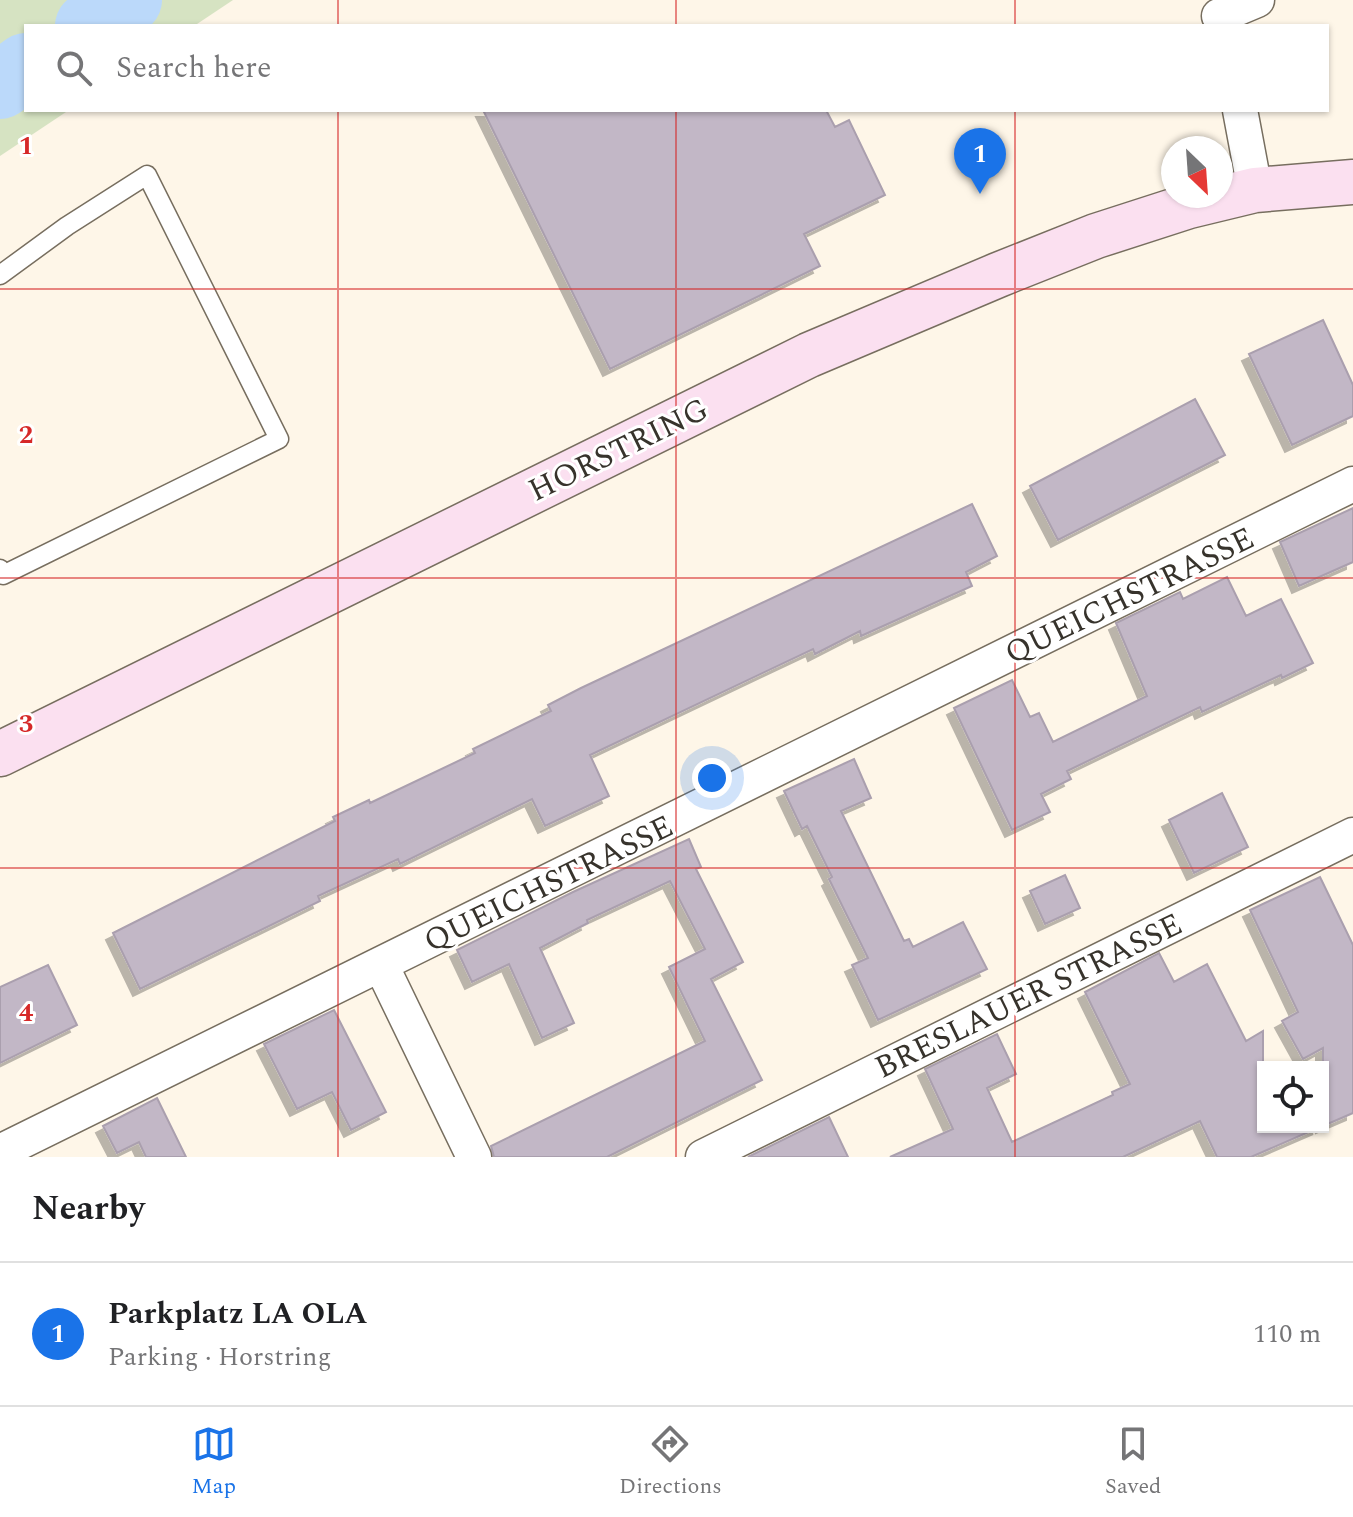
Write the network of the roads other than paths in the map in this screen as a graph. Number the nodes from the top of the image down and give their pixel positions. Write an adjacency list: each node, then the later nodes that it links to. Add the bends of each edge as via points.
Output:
1 (1257, 0): 2 (street)
2 (1218, 14)
3 (1240, 112): 5 (street)
4 (1353, 182): 5 (street, HORSTRING)
5 (1255, 190): 9 (street, HORSTRING, via 1096,236 809,355)
6 (0, 275): 8 (lane, via 147,175 279,439 3,575)
7 (1353, 484): 11 (street, QUEICHSTRASSE)
8 (0, 569)
9 (0, 754)
10 (1353, 835): 14 (street, BRESLAUER STRASSE)
11 (381, 965): 12 (street, QUEICHSTRASSE); 13 (street)
12 (0, 1152)
13 (474, 1157)
14 (703, 1157)

